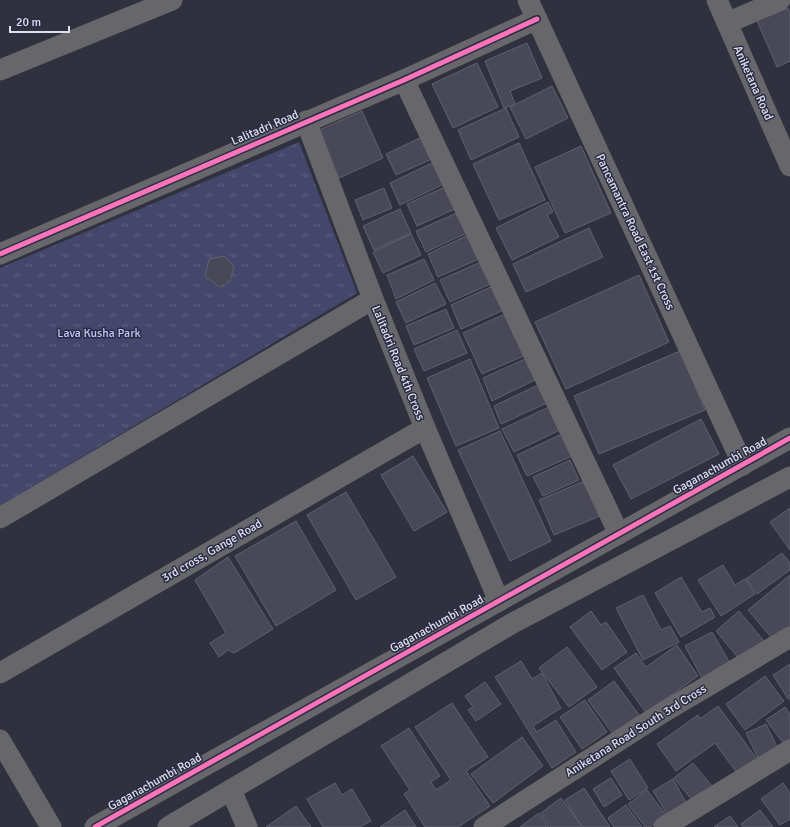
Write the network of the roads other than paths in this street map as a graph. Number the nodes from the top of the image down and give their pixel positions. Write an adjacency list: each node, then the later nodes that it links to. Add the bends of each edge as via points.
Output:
1 (172, 0): 5 (street)
2 (528, 0): 6 (street, Pancamantra Road East 1st Cross)
3 (717, 0): 7 (street, Aniketana Road)
4 (780, 0): 7 (street)
5 (141, 6): 8 (street)
6 (537, 19): 9 (street, Lalitadri Road); 17 (street, Pancamantra Road East 1st Cross)
7 (727, 23): 11 (street, Aniketana Road)
8 (0, 70)
9 (404, 80): 10 (street, Lalitadri Road); 20 (street)
10 (306, 121): 13 (street, Lalitadri Road); 14 (street, Lalitadri Road 4th Cross)
11 (785, 142): 12 (street, Aniketana Road)
12 (790, 166)
13 (0, 254)
14 (373, 299): 15 (street, Lalitadri Road 4th Cross); 19 (street)
15 (425, 428): 21 (street, Lalitadri Road 4th Cross); 23 (street, 3rd cross, Gange Road)
16 (790, 438): 17 (street, Gaganachumbi Road)
17 (743, 465): 20 (street, Gaganachumbi Road)
18 (790, 477): 26 (street, via 511,624)
19 (0, 518)
20 (620, 534): 21 (street, Gaganachumbi Road)
21 (499, 601): 28 (street, Gaganachumbi Road)
22 (790, 637): 31 (street, Aniketana Road South 3rd Cross, via 662,713)
23 (0, 673)
24 (0, 740): 27 (street)
25 (790, 750): 32 (street)
26 (231, 790): 29 (street); 30 (street)
27 (51, 827)
28 (95, 827)
29 (168, 827)
30 (247, 827)
31 (484, 827)
32 (664, 827)

